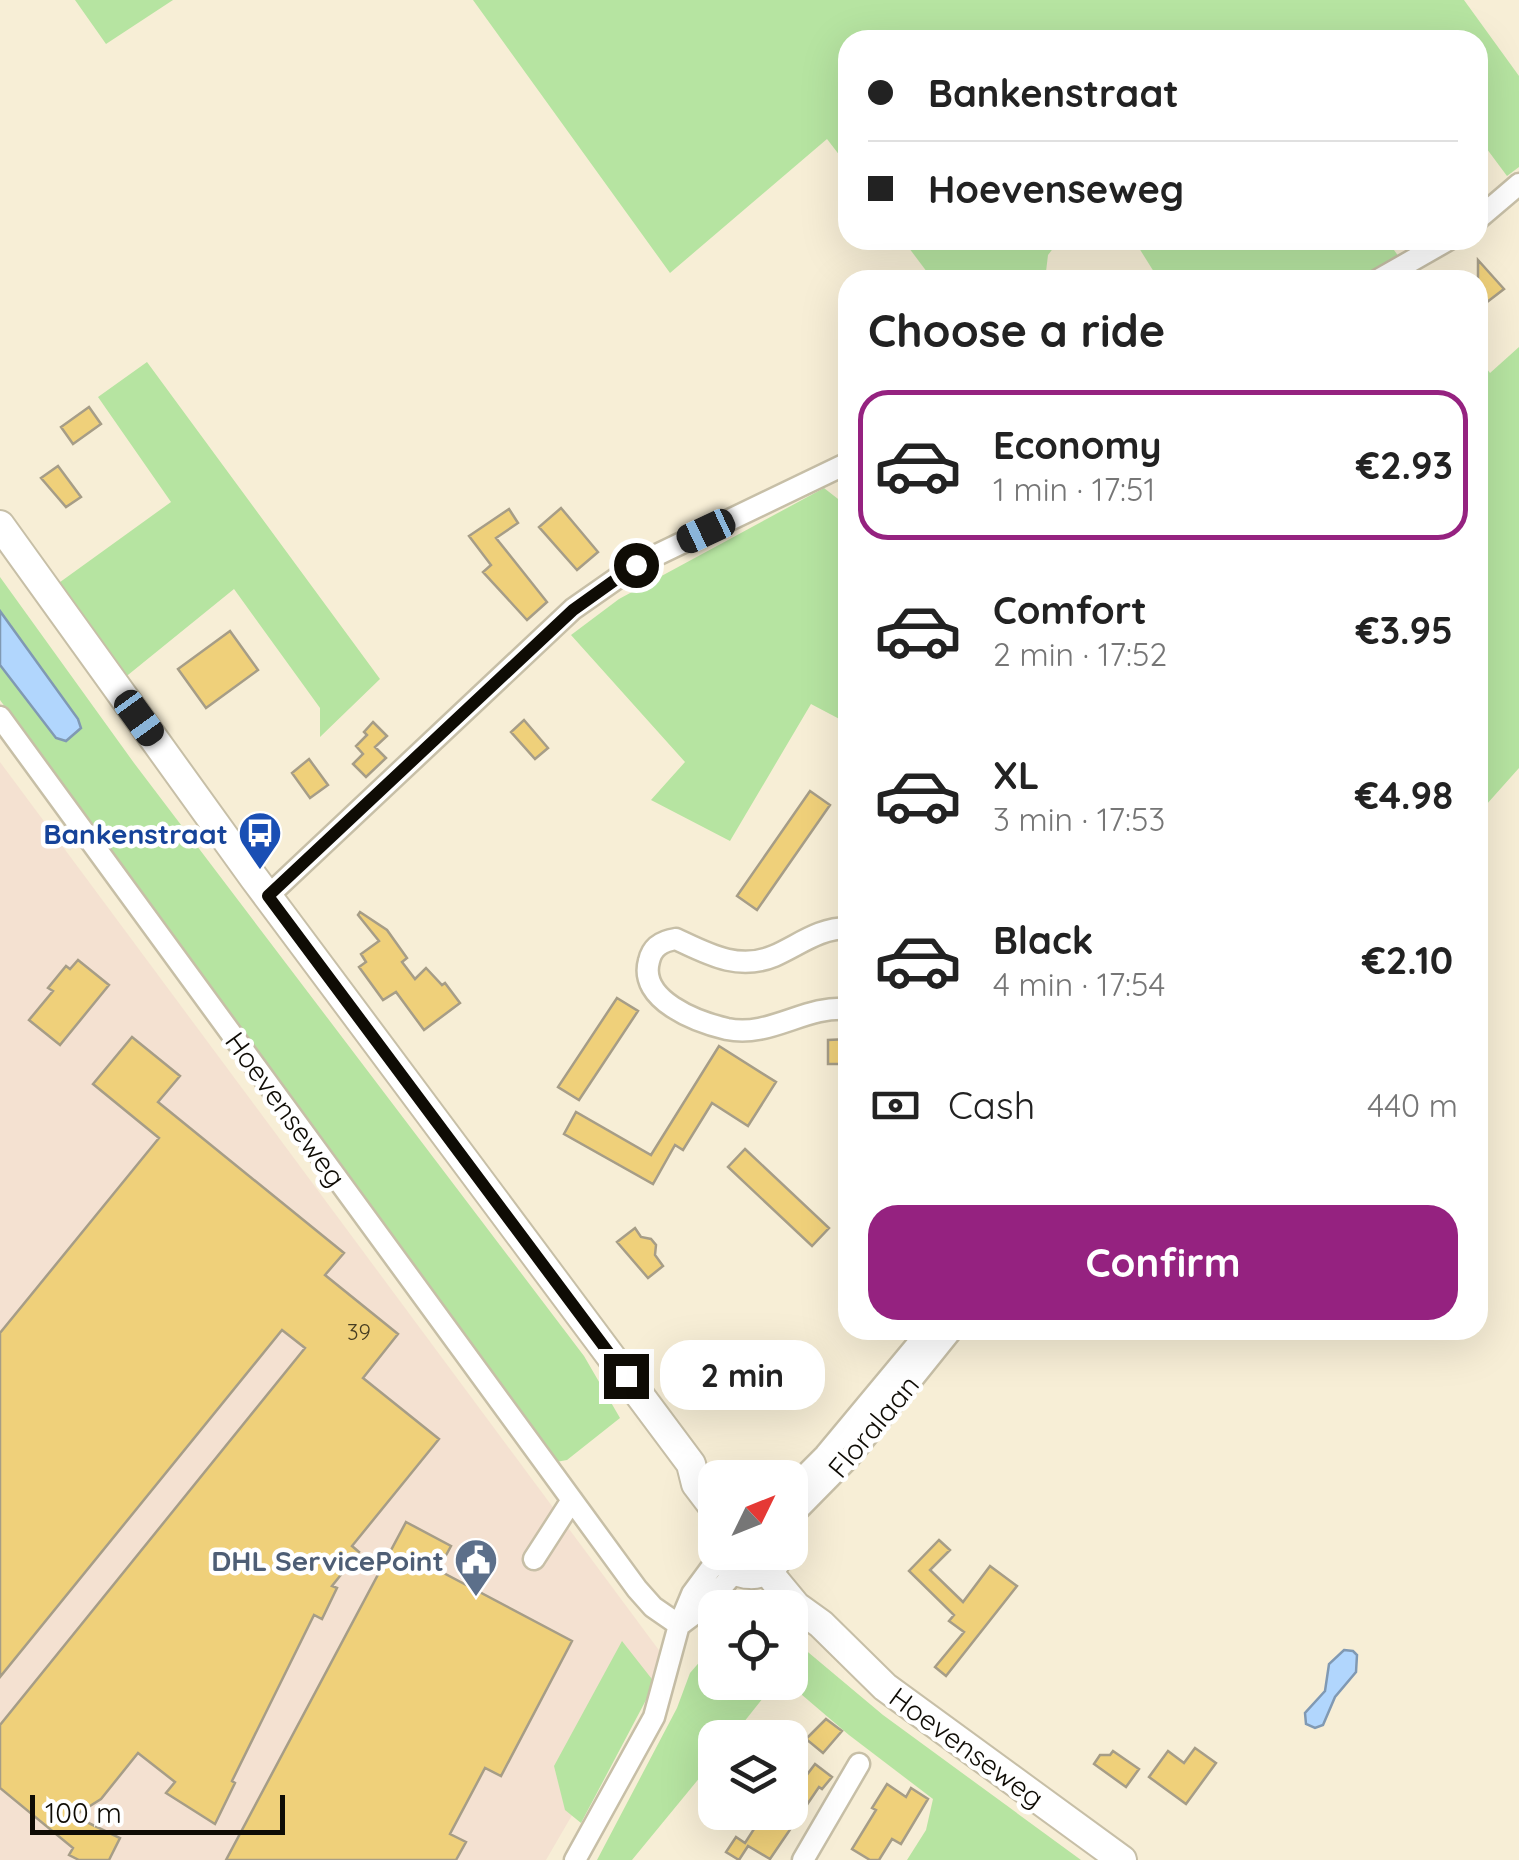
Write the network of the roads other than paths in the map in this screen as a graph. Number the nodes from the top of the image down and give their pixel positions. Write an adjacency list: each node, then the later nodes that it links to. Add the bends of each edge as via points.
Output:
1 (1519, 184): 2 (street)
2 (1488, 210)
3 (1430, 250): 4 (street)
4 (1396, 270)
5 (838, 468): 8 (street, via 636,565 573,610)
6 (0, 526): 8 (main road)
7 (0, 717): 17 (street, Hoevenseweg)
8 (268, 896): 13 (main road)
9 (838, 930): 10 (street, via 744,962 670,939 659,944 647,967 652,990 666,1002 728,1029)
10 (838, 1009)
11 (921, 1340): 15 (street, Floralaan)
12 (944, 1340): 18 (street, Floralaan)
13 (691, 1464): 14 (main road); 16 (main road)
14 (698, 1468)
15 (808, 1472)
16 (698, 1487)
17 (572, 1500): 19 (street); 22 (street, Hoevenseweg, via 643,1597)
18 (808, 1500)
19 (534, 1559)
20 (715, 1570): 22 (street, via 692,1594)
21 (780, 1570): 26 (main road, Hoevenseweg, via 796,1606 885,1688)
22 (680, 1625): 24 (street, via 654,1717)
23 (859, 1764): 25 (street)
24 (575, 1860)
25 (803, 1860)
26 (1122, 1860)

